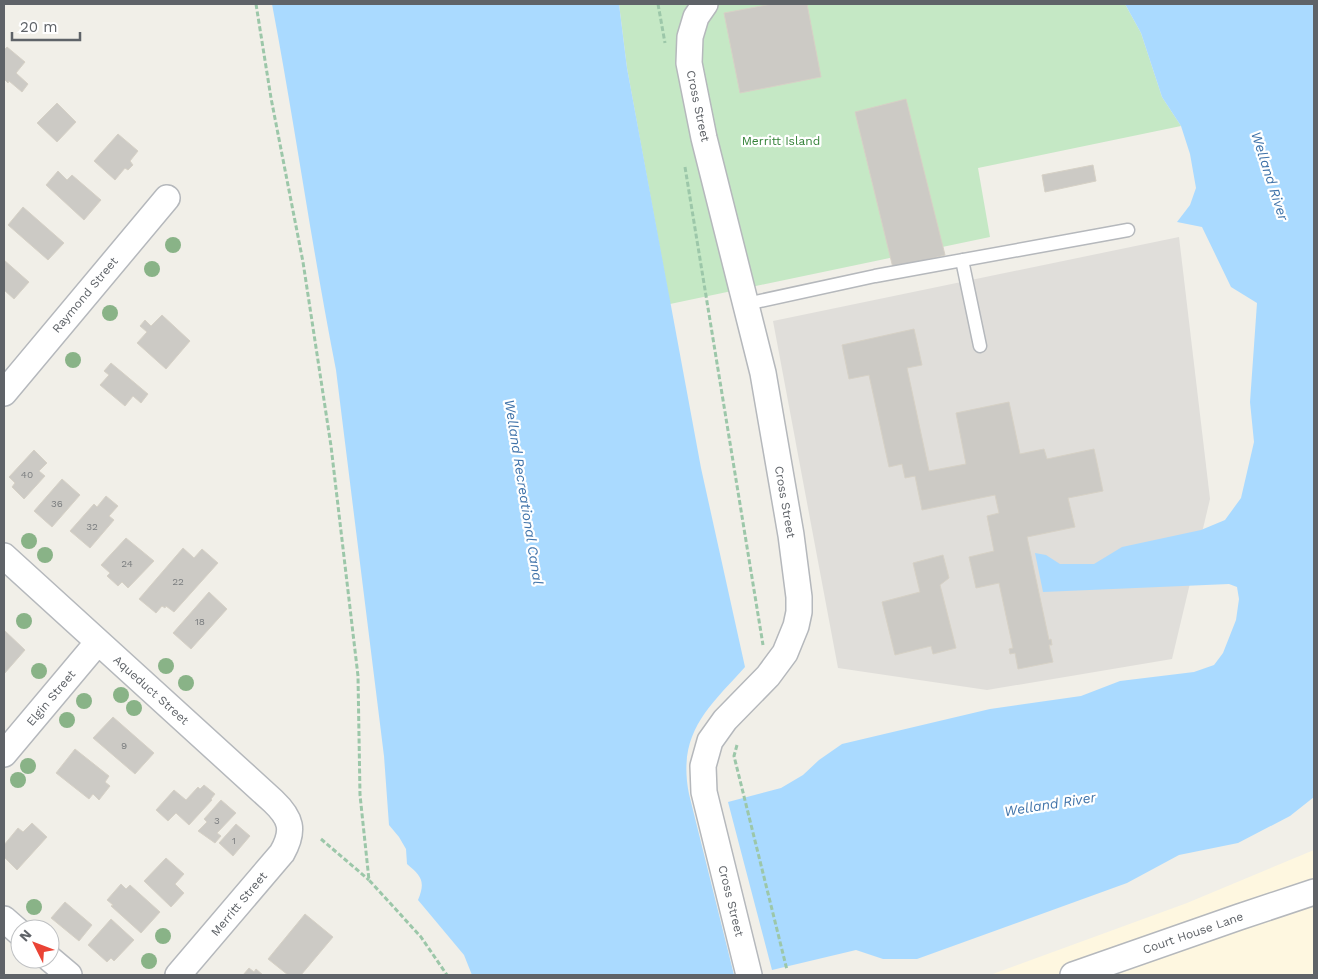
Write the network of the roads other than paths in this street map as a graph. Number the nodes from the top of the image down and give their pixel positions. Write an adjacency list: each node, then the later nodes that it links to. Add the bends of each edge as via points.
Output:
1 (705, 4): 5 (street, Cross Street, via 696,17 690,36 690,63 704,138)
2 (167, 198): 7 (street, Raymond Street)
3 (1128, 230): 4 (lane)
4 (962, 260): 5 (lane); 6 (lane)
5 (746, 304): 14 (street, Cross Street, via 763,373 799,597 799,612 785,653 768,676 725,720 710,741 703,766 704,792)
6 (980, 346)
7 (4, 393)
8 (4, 556): 9 (street, Aqueduct Street)
9 (98, 642): 10 (street, Elgin Street); 11 (street, Aqueduct Street, via 273,800 284,812)
10 (4, 754)
11 (290, 829): 13 (street, Merritt Street, via 282,853)
12 (1314, 892): 15 (street, Court House Lane)
13 (178, 975)
14 (749, 975)
15 (1073, 975)

